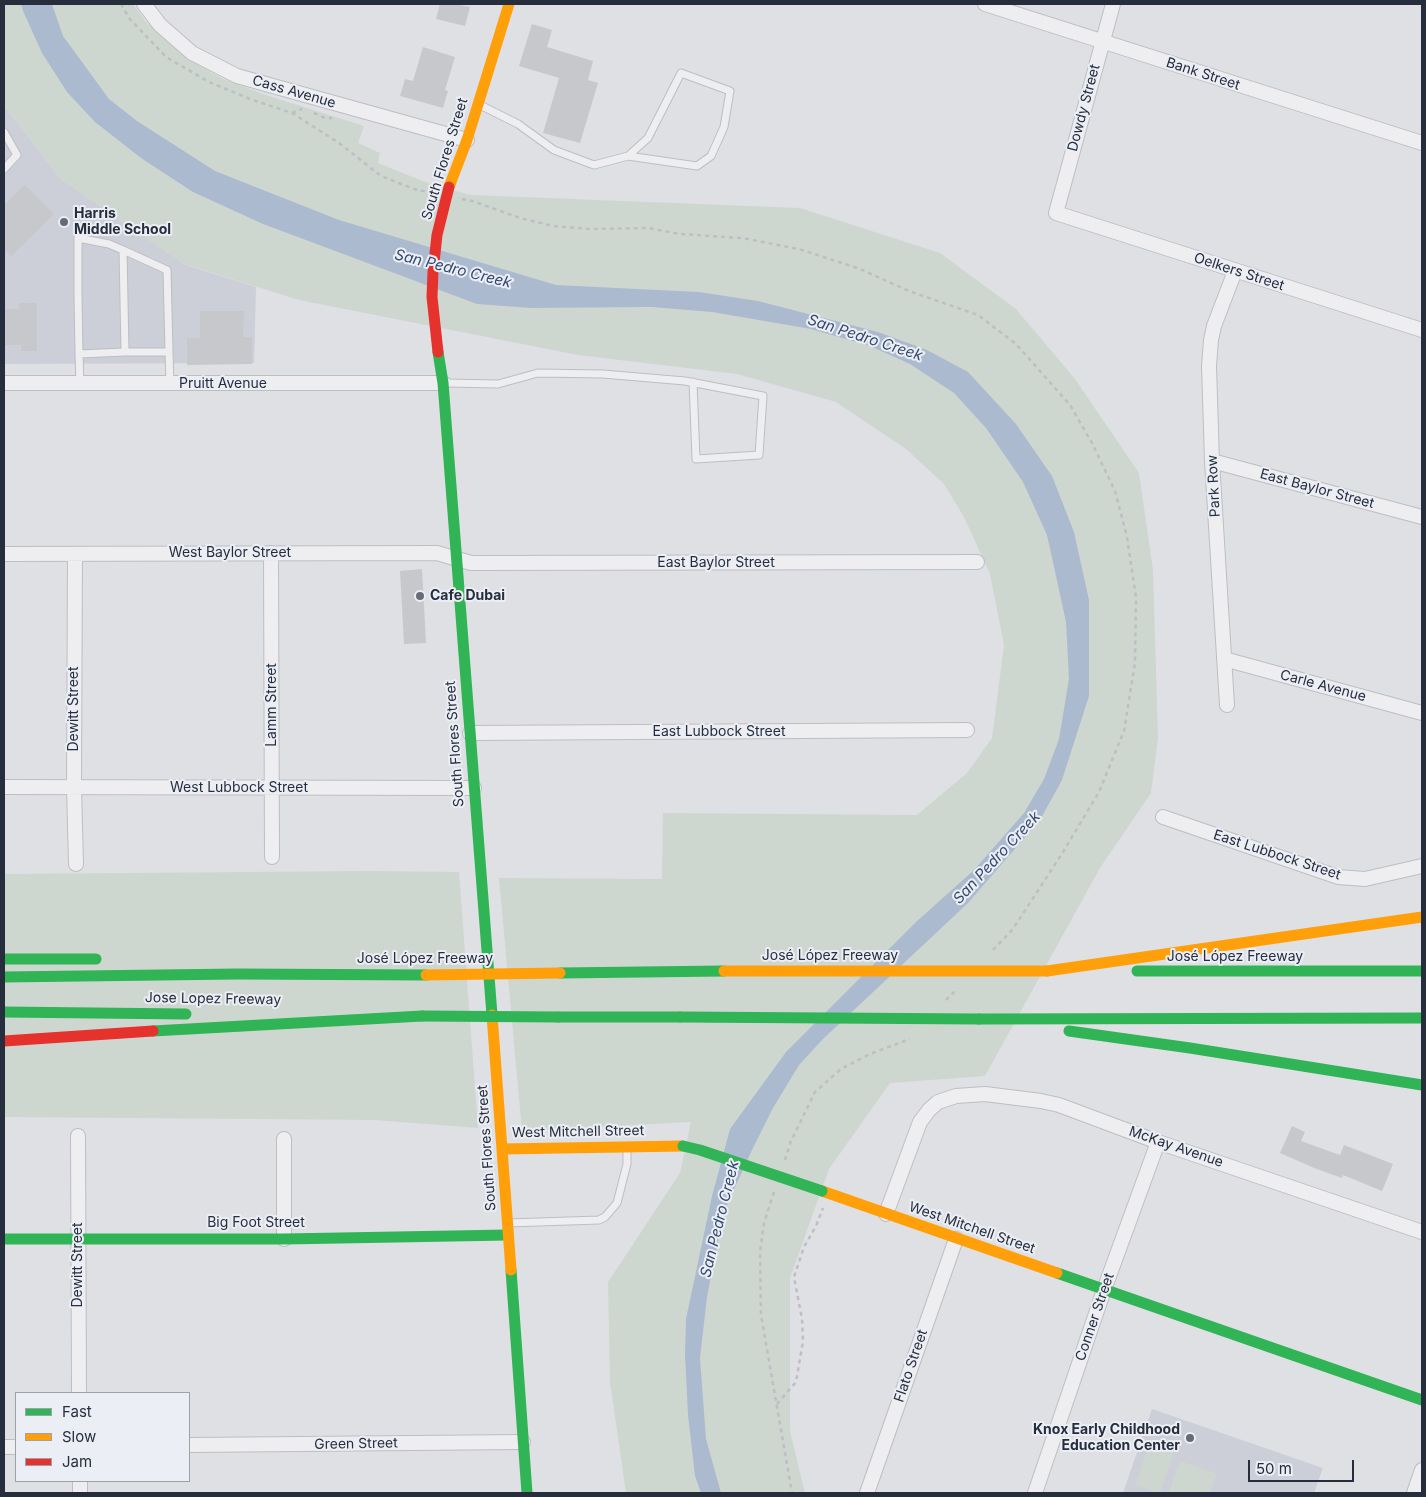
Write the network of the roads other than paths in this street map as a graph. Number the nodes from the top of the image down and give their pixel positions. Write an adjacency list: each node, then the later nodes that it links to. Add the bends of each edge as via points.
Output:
1 (144, 4): 8 (street, Cass Avenue, via 160,25 192,52 237,76)
2 (509, 4): 6 (main road, South Flores Street)
3 (985, 4): 5 (street, Bank Street)
4 (1113, 4): 5 (street, Dowdy Street)
5 (1102, 41): 9 (street, Bank Street); 12 (street, Dowdy Street)
6 (478, 104): 8 (main road, South Flores Street); 10 (lane, via 518,124 554,150 594,164)
7 (4, 132): 11 (lane, via 17,155)
8 (467, 140): 21 (main road, South Flores Street, bridge, via 444,191 433,272 432,297)
9 (1422, 143)
10 (628, 156): 10 (lane, via 648,138 681,73 730,91 724,127 712,156 697,166)
11 (4, 169)
12 (1056, 213): 14 (street, Oelkers Street)
13 (123, 250): 16 (lane); 17 (lane, via 167,270); 18 (lane, via 78,238)
14 (1235, 271): 15 (street, Oelkers Street); 24 (street, Park Row, via 1211,340)
15 (1422, 330)
16 (124, 352): 17 (lane); 18 (lane)
17 (169, 352): 23 (lane)
18 (79, 354): 22 (lane)
19 (693, 382): 19 (lane, via 762,396 759,454 696,460); 21 (lane, via 603,374 538,373 498,384)
20 (4, 383): 22 (street, Pruitt Avenue)
21 (443, 383): 23 (street, Pruitt Avenue); 29 (main road, South Flores Street)
22 (80, 384): 23 (street, Pruitt Avenue)
23 (170, 384)
24 (1212, 461): 25 (street, East Baylor Street); 31 (street, Park Row)
25 (1422, 517)
26 (271, 553): 28 (street, West Baylor Street); 29 (street, West Baylor Street, via 437,553); 38 (street, Lamm Street)
27 (4, 554): 28 (street, West Baylor Street)
28 (75, 554): 37 (street, Dewitt Street)
29 (456, 559): 30 (street, East Baylor Street, via 471,563); 35 (main road, South Flores Street)
30 (977, 562)
31 (1224, 659): 32 (street, Park Row); 33 (street, Carle Avenue)
32 (1227, 704)
33 (1422, 713)
34 (967, 730): 35 (street, East Lubbock Street)
35 (470, 733): 39 (main road, South Flores Street)
36 (4, 787): 37 (street, West Lubbock Street)
37 (74, 787): 38 (street, West Lubbock Street); 42 (street, Dewitt Street)
38 (272, 788): 39 (street, West Lubbock Street); 41 (street, Lamm Street)
39 (474, 788): 64 (main road, South Flores Street)
40 (1163, 817): 43 (street, East Lubbock Street, via 1338,877 1366,879)
41 (272, 858)
42 (76, 864)
43 (1422, 866)
44 (1422, 917): 48 (main road)
45 (4, 958): 46 (main road)
46 (103, 960)
47 (139, 964): 50 (main road)
48 (1047, 971): 49 (main road, José López Freeway); 50 (main road, José López Freeway, bridge)
49 (1422, 971)
50 (238, 974): 51 (main road, Jose Lopez Freeway)
51 (4, 977)
52 (4, 1012): 53 (main road, Jose Lopez Freeway)
53 (196, 1014)
54 (245, 1014): 55 (main road, Jose Lopez Freeway)
55 (422, 1016): 57 (main road, bridge); 58 (main road)
56 (1422, 1018): 57 (main road)
57 (992, 1020): 59 (main road)
58 (4, 1041)
59 (1422, 1085)
60 (78, 1136): 70 (street, Dewitt Street)
61 (284, 1139): 71 (street)
62 (1158, 1142): 65 (street, McKay Avenue, via 1059,1105 984,1094 956,1096 938,1102 920,1122); 67 (street, McKay Avenue); 73 (street, Conner Street)
63 (627, 1147): 64 (main road, West Mitchell Street); 65 (main road, West Mitchell Street, bridge, via 683,1146 700,1150); 66 (lane, via 617,1203 605,1217 600,1220)
64 (502, 1149): 66 (main road, South Flores Street)
65 (886, 1214): 72 (main road, West Mitchell Street)
66 (507, 1223): 68 (main road, South Flores Street)
67 (1422, 1232)
68 (508, 1235): 71 (main road, Big Foot Street); 76 (main road, South Flores Street)
69 (4, 1239): 70 (main road, Big Foot Street)
70 (78, 1239): 71 (main road, Big Foot Street); 74 (street, Dewitt Street)
71 (284, 1239)
72 (956, 1239): 73 (main road, West Mitchell Street); 80 (street, Flato Street)
73 (1104, 1290): 75 (main road, West Mitchell Street); 81 (street, Conner Street)
74 (79, 1392)
75 (1422, 1400)
76 (523, 1442): 77 (street, Green Street); 79 (main road, South Flores Street)
77 (190, 1445)
78 (1422, 1470): 82 (street)
79 (527, 1493)
80 (867, 1493)
81 (1035, 1493)
82 (1414, 1493)

